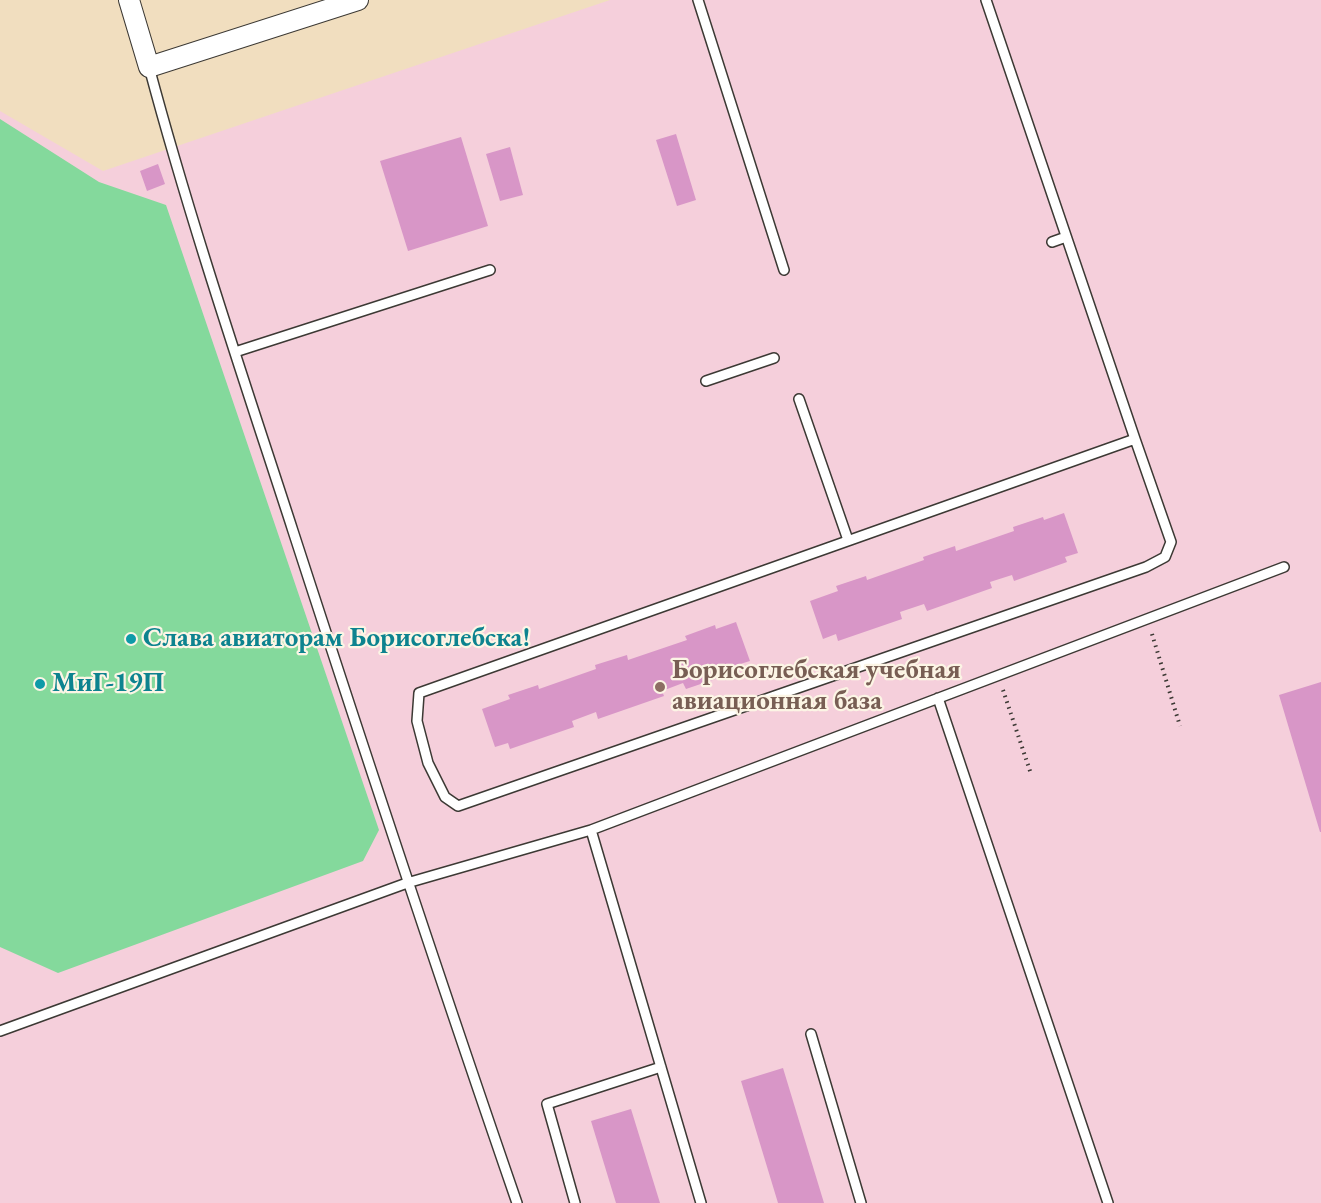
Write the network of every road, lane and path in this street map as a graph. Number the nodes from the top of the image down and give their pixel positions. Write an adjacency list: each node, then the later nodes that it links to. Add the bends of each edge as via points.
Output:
1 (129, 0): 5 (street)
2 (358, 0): 5 (street)
3 (698, 0): 9 (lane)
4 (986, 0): 6 (lane)
5 (149, 67): 10 (lane)
6 (1066, 237): 7 (lane); 14 (lane)
7 (1052, 242)
8 (490, 270): 10 (lane)
9 (784, 270)
10 (234, 352): 23 (lane)
11 (774, 358): 12 (lane)
12 (706, 381)
13 (799, 399): 15 (lane)
14 (1135, 439): 15 (lane); 15 (lane, via 1171,542 1165,557 1146,567 458,806 445,797 428,764 417,721 419,693)
15 (848, 540)
16 (1284, 567): 17 (lane)
17 (1148, 619): 18 (lane); 20 (path)
18 (998, 675): 19 (lane); 21 (path)
19 (938, 698): 22 (lane); 31 (lane)
20 (1180, 726)
21 (1031, 774)
22 (591, 830): 23 (lane); 26 (lane)
23 (407, 883): 24 (lane); 27 (lane)
24 (0, 1031)
25 (811, 1034): 30 (lane)
26 (661, 1067): 28 (lane, via 547,1104); 29 (lane)
27 (517, 1203)
28 (575, 1203)
29 (702, 1203)
30 (861, 1203)
31 (1108, 1203)

